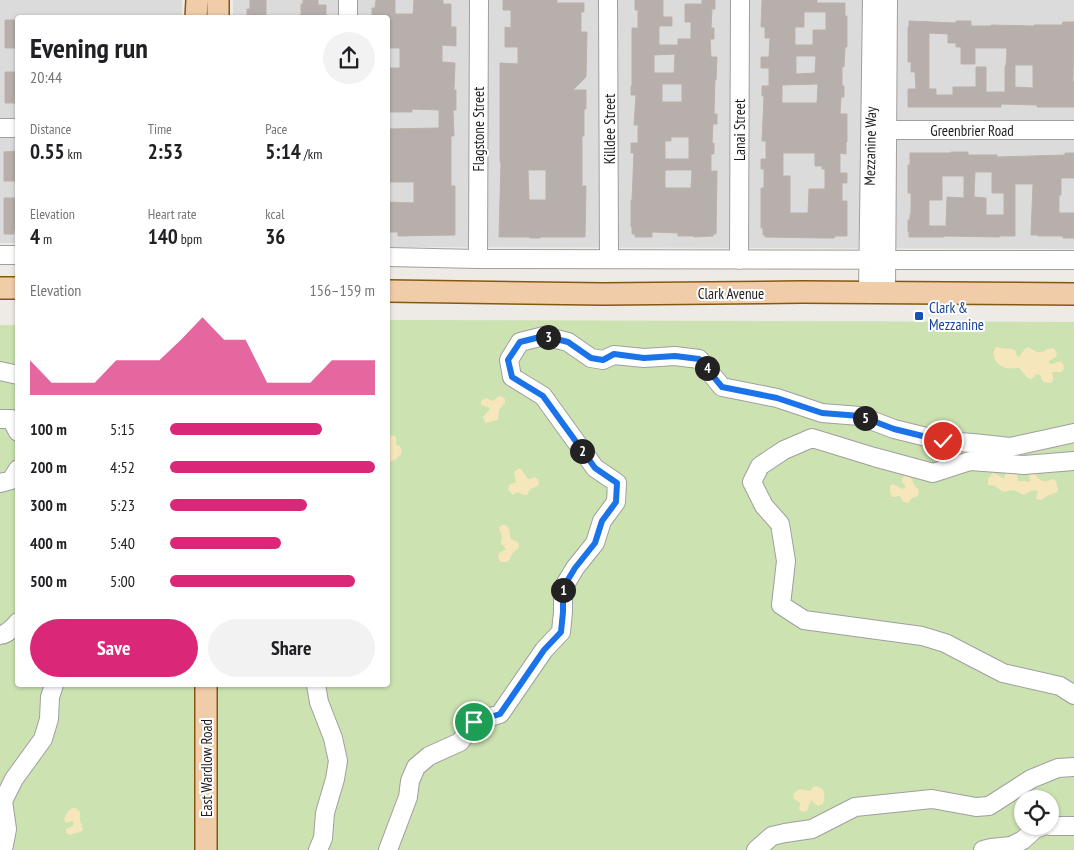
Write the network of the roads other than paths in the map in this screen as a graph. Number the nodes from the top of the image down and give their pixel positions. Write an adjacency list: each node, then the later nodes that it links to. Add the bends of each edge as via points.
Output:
1 (196, 0): 9 (main road)
2 (218, 0): 10 (main road)
3 (348, 0): 11 (street)
4 (479, 0): 19 (street, Flagstone Street)
5 (608, 0): 20 (street, Killdee Street)
6 (740, 0): 21 (street, Lanai Street)
7 (872, 0): 14 (street, Mezzanine Way)
8 (888, 0): 14 (street, Mezzanine Way)
9 (196, 15)
10 (218, 15)
11 (348, 15)
12 (0, 128): 13 (street)
13 (15, 128)
14 (878, 130): 15 (street, Greenbrier Road); 22 (street, Mezzanine Way); 23 (street, Mezzanine Way)
15 (1074, 130)
16 (0, 255): 17 (street)
17 (15, 255)
18 (390, 257): 19 (street)
19 (478, 258): 20 (street)
20 (609, 259): 21 (street)
21 (739, 260): 22 (street)
22 (867, 260): 23 (street); 28 (street, Mezzanine Way)
23 (886, 260): 24 (street); 28 (street, Mezzanine Way)
24 (1074, 260)
25 (0, 288): 26 (main road)
26 (15, 288)
27 (390, 291): 28 (main road, Clark Avenue)
28 (877, 293): 29 (main road, Clark Avenue)
29 (1074, 294)
30 (0, 370): 31 (street)
31 (15, 374)
32 (0, 419): 33 (street, via 11,419)
33 (15, 426)
34 (1074, 433): 51 (street, via 1010,447 943,441 894,429 860,416 822,413 777,398 722,387 699,359 614,354 603,360 591,358 568,342 544,336 520,342 508,360 512,377 543,396 595,468 617,483 616,502 602,521 595,543 563,588 561,632 544,650 500,714 474,722 460,742 430,756 416,768)
35 (1074, 461): 43 (street, via 1024,465 970,461 933,473 812,438 784,450 760,466 752,482 764,506 780,524 786,561 781,605 804,620 937,640 1003,673 1060,686)
36 (15, 474): 37 (street, via 12,480)
37 (0, 483)
38 (15, 626): 39 (street)
39 (0, 635)
40 (53, 687): 48 (street, via 43,739 14,779 3,801 7,829)
41 (206, 687): 49 (main road, East Wardlow Road)
42 (316, 687): 50 (street, via 338,761)
43 (1074, 695)
44 (1074, 767): 52 (street, via 1058,768 1031,779 989,806 976,807 932,799 855,807 812,829 772,836)
45 (1059, 826): 46 (street)
46 (1074, 826)
47 (1028, 835): 53 (street, via 1011,846)
48 (3, 850)
49 (206, 850)
50 (318, 850)
51 (388, 850)
52 (756, 850)
53 (983, 850)

